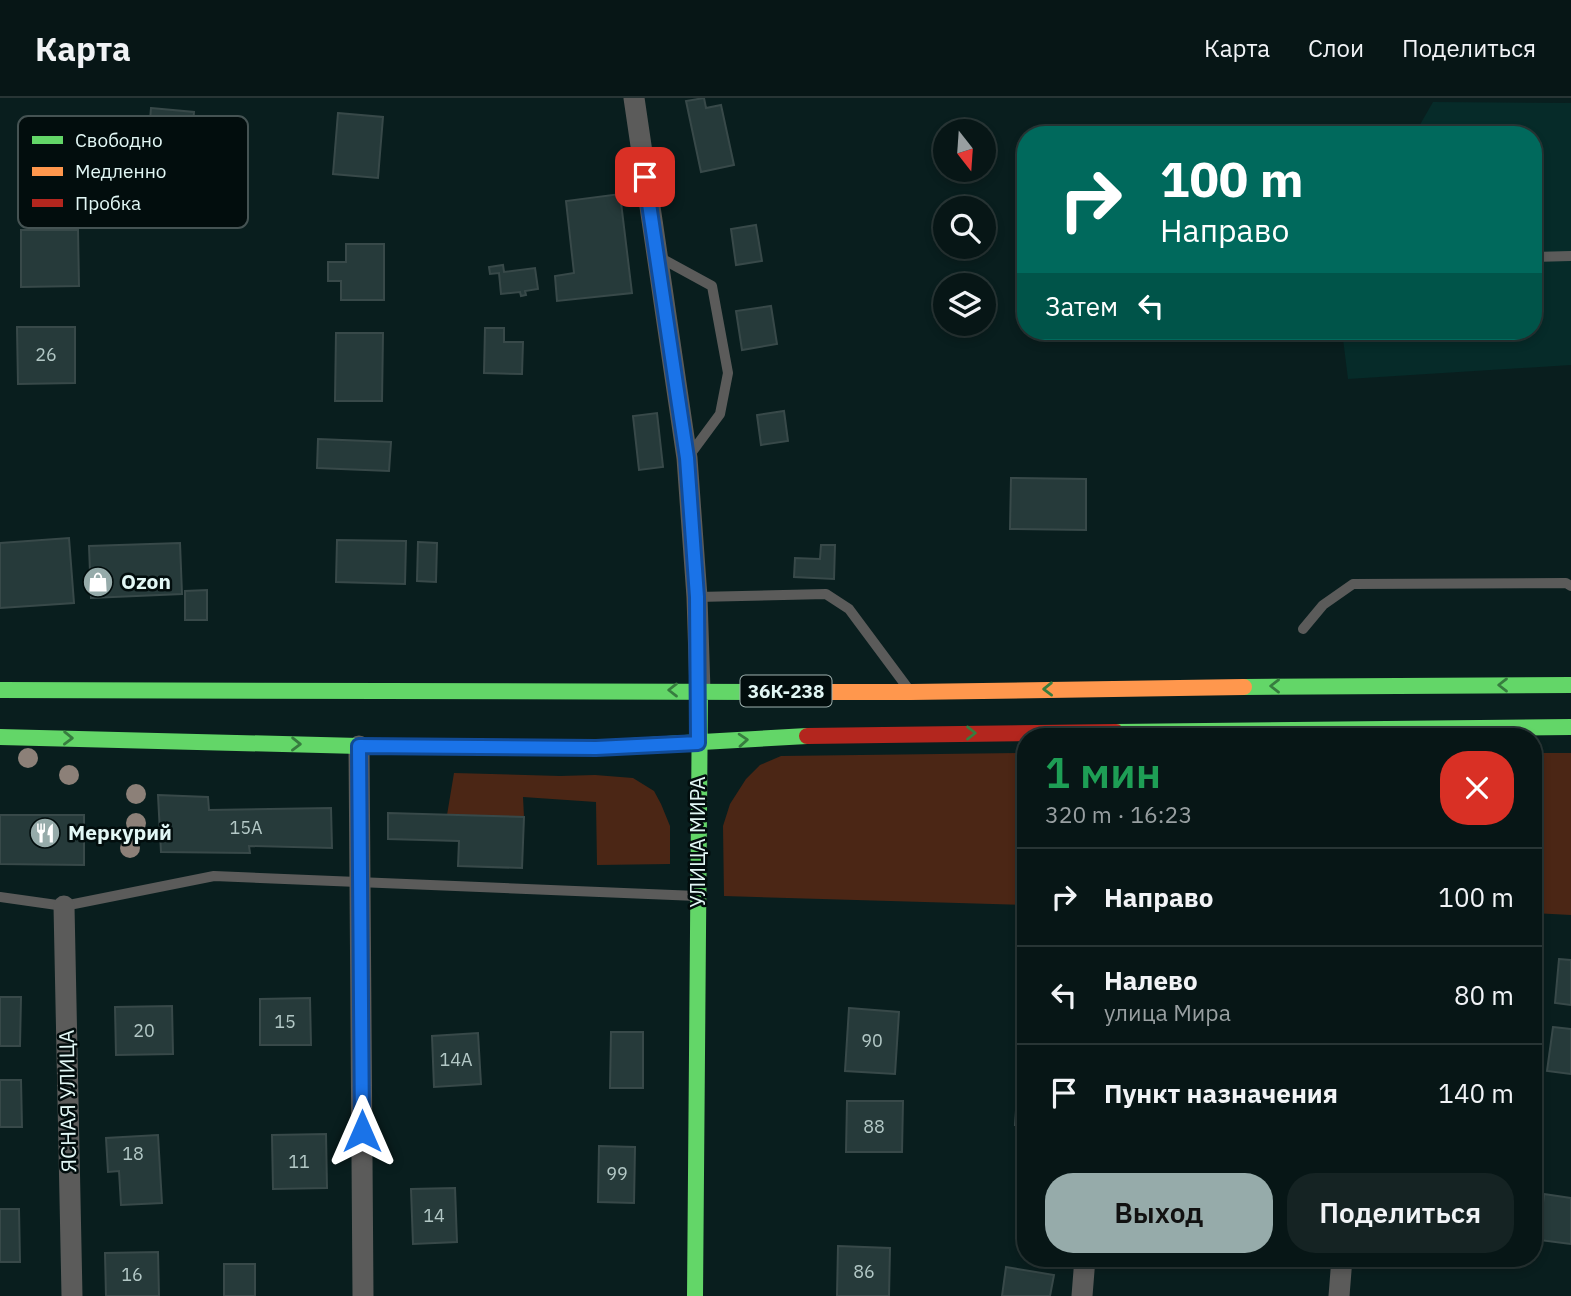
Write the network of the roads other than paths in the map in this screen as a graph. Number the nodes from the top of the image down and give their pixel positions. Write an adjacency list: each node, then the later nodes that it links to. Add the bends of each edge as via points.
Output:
1 (634, 98): 2 (street, УЛИЦА МИРА)
2 (657, 256): 5 (street, УЛИЦА МИРА); 5 (lane, via 712,286 728,373 720,414)
3 (1571, 256): 4 (lane)
4 (1542, 257)
5 (687, 458): 7 (street, УЛИЦА МИРА)
6 (1571, 586): 8 (lane, via 1353,584 1323,605)
7 (697, 597): 11 (street, УЛИЦА МИРА); 12 (lane, via 826,594 849,609)
8 (1303, 629)
9 (1571, 685): 12 (main road, 36К-238, one-way to 12)
10 (0, 690): 11 (main road, 36К-238, one-way to 10)
11 (700, 691): 12 (main road, 36К-238); 17 (main road, УЛИЦА МИРА)
12 (911, 692)
13 (1571, 727): 14 (main road)
14 (1542, 728)
15 (1017, 734): 17 (main road, one-way to 15, via 829,735)
16 (0, 737): 18 (main road, one-way to 18)
17 (698, 743): 18 (main road, via 596,748); 20 (main road, УЛИЦА МИРА)
18 (359, 746): 19 (street)
19 (360, 884): 20 (lane); 22 (lane, via 214,876); 26 (street)
20 (697, 896): 27 (main road, УЛИЦА МИРА)
21 (0, 897): 22 (lane)
22 (64, 906): 25 (street, ЯСНАЯ УЛИЦА)
23 (1084, 1267): 28 (street)
24 (1341, 1267): 29 (street)
25 (72, 1296)
26 (363, 1296)
27 (695, 1296)
28 (1082, 1296)
29 (1339, 1296)

